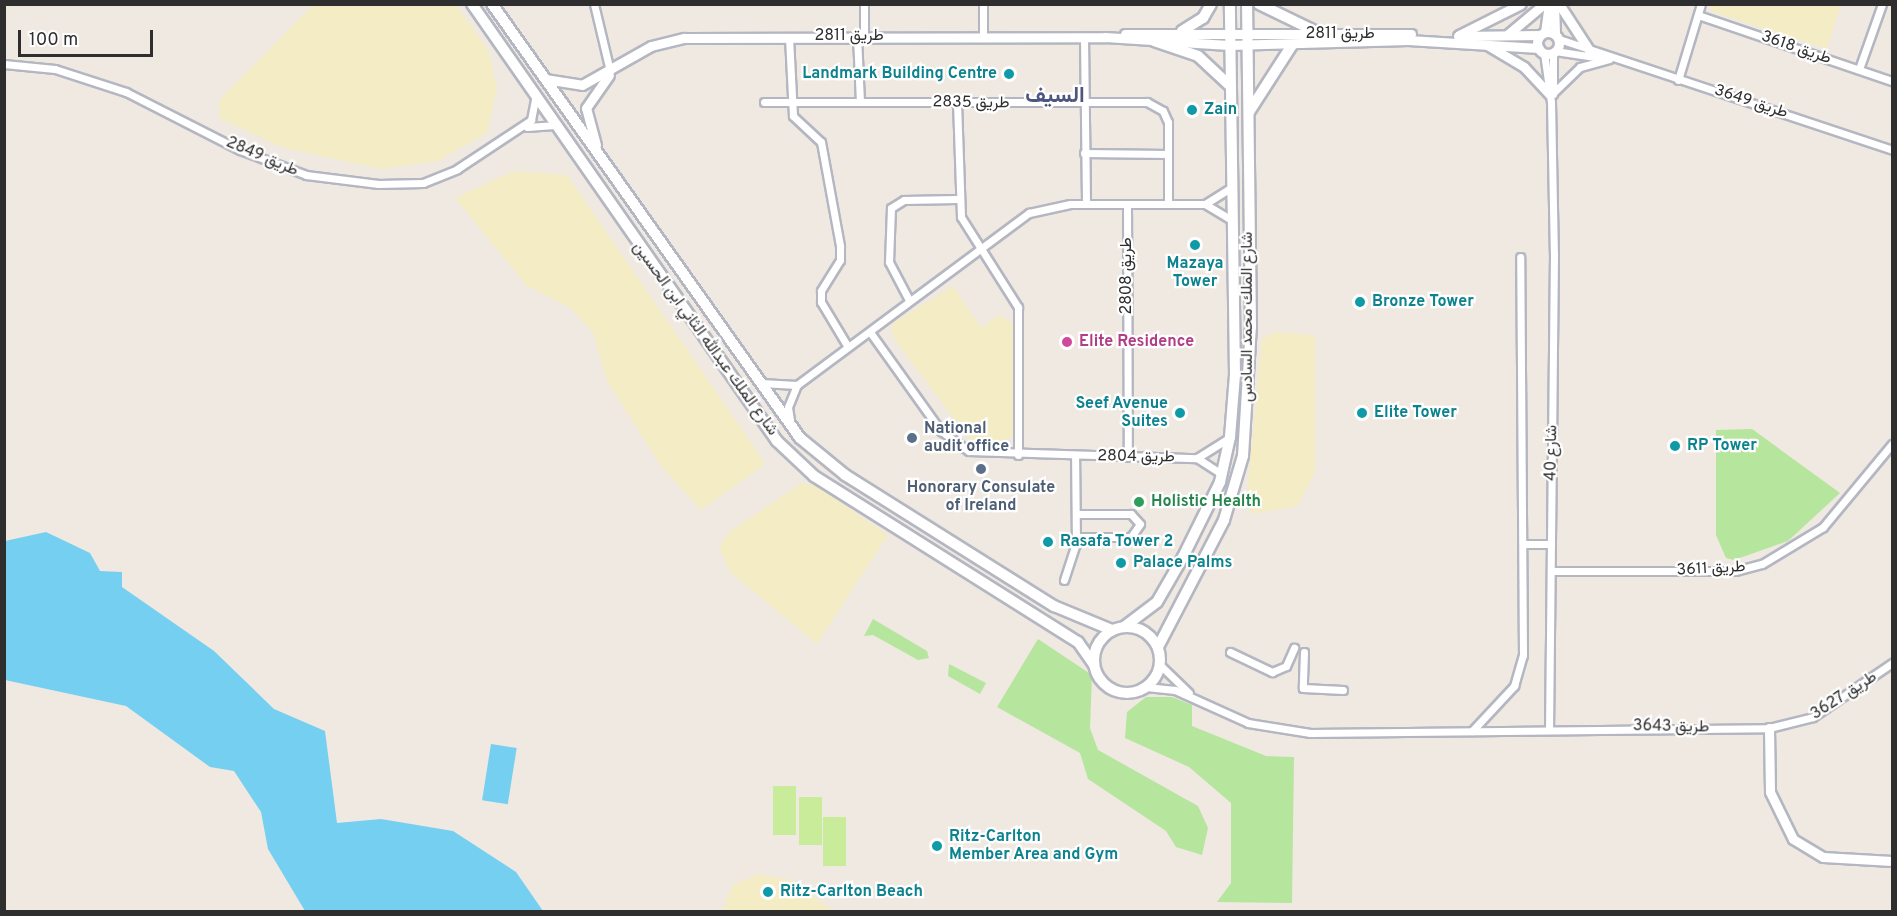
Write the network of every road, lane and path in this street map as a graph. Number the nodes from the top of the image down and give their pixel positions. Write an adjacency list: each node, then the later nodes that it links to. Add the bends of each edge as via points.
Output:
1 (472, 4): 47 (main road, شارع الملك عبدالله الثاني ابن الحسين)
2 (492, 4): 42 (main road, شارع الملك عبدالله الثاني ابن الحسين)
3 (594, 4): 41 (street)
4 (864, 4): 23 (street)
5 (983, 4): 24 (street)
6 (1211, 4): 18 (main road, via 1203,18)
7 (1230, 4): 19 (main road, شارع الملك محمد السادس)
8 (1247, 4): 20 (main road, شارع الملك محمد السادس)
9 (1259, 4): 21 (main road)
10 (1521, 4): 25 (street)
11 (1544, 4): 26 (street)
12 (1549, 4): 22 (street)
13 (1554, 4): 22 (street)
14 (1559, 4): 35 (street)
15 (1701, 4): 17 (street)
16 (1882, 4): 40 (street)
17 (1698, 15): 40 (street, طريق 3618); 43 (street)
18 (1182, 31): 19 (street, طريق 2811); 29 (street, طريق 2811)
19 (1229, 31): 20 (street, طريق 2811); 32 (main road, شارع الملك محمد السادس)
20 (1247, 31): 21 (street, طريق 2811); 33 (main road, شارع الملك محمد السادس)
21 (1323, 35): 25 (street, طريق 2811)
22 (1550, 35): 26 (street, طريق 2811); 35 (street, طريق 3649); 36 (street); 36 (street)
23 (860, 36): 24 (street, طريق 2811); 27 (street, طريق 2811); 49 (street)
24 (983, 36): 28 (street, طريق 2811)
25 (1457, 36): 26 (street, طريق 2811)
26 (1505, 36)
27 (789, 37): 39 (street, طريق 2811, via 668,40); 51 (street)
28 (1084, 37): 29 (street, طريق 2811); 52 (street)
29 (1105, 37): 30 (street, طريق 2811)
30 (1154, 42): 32 (street, طريق 2811); 45 (main road, via 1198,57)
31 (1482, 43): 34 (street, طريق 2811); 36 (street, طريق 2811); 46 (street, via 1524,68)
32 (1229, 45): 33 (street, طريق 2811); 45 (main road, شارع الملك محمد السادس)
33 (1248, 45): 34 (street, طريق 2811); 53 (main road, شارع الملك محمد السادس)
34 (1292, 45): 53 (main road)
35 (1589, 50): 37 (street, طريق 3649)
36 (1548, 51): 37 (street, طريق 3649); 46 (street, شارع 40)
37 (1609, 59): 43 (street, طريق 3649); 46 (street, via 1580,68)
38 (4, 64): 55 (street, طريق 2849, via 55,69 126,92 251,154 333,180 423,183)
39 (620, 66): 41 (street, طريق 2811); 59 (street, طريق 2811, via 586,108 592,138)
40 (1859, 69): 44 (street, طريق 3618)
41 (610, 71): 42 (street, طريق 2811, via 582,85)
42 (543, 79): 59 (main road, شارع الملك عبدالله الثاني ابن الحسين)
43 (1678, 80): 56 (street, طريق 3649)
44 (1893, 81)
45 (1229, 86): 60 (main road, شارع الملك محمد السادس)
46 (1551, 97): 85 (street, شارع 40)
47 (535, 99): 54 (main road, شارع الملك عبدالله الثاني ابن الحسين); 55 (street, طريق 2849, via 534,116)
48 (764, 102): 51 (street, طريق 2835)
49 (860, 102): 50 (street, طريق 2835); 51 (street, طريق 2835)
50 (957, 102): 52 (street, طريق 2835); 61 (street)
51 (791, 103): 71 (street, via 793,116 821,142 825,155 840,260 821,291 830,322)
52 (1083, 104): 57 (street); 58 (street, طريق 2835, via 1147,102 1163,111)
53 (1248, 115): 90 (main road, شارع الملك محمد السادس, via 1251,327 1243,456 1224,520)
54 (554, 125): 55 (street, طريق 2849, via 541,122); 95 (main road, شارع الملك عبدالله الثاني ابن الحسين, via 731,381 793,457 844,496 1078,642)
55 (519, 130)
56 (1893, 150)
57 (1084, 153): 58 (street); 62 (street)
58 (1168, 154): 64 (street, طريق 2835)
59 (614, 179): 72 (main road, شارع الملك عبدالله الثاني ابن الحسين)
60 (1231, 188): 65 (street); 66 (main road, شارع الملك محمد السادس)
61 (957, 199): 67 (street, via 966,232); 69 (street, via 904,200 891,208 889,262)
62 (1086, 203): 63 (street); 67 (street, via 1041,208)
63 (1127, 204): 64 (street); 79 (street, طريق 2808)
64 (1168, 204): 65 (street)
65 (1205, 204): 66 (street)
66 (1232, 219): 74 (main road, شارع الملك محمد السادس, via 1234,375)
67 (979, 250): 69 (street); 77 (street, via 1017,307)
68 (1520, 256): 84 (street, شارع 40)
69 (909, 300): 70 (street)
70 (870, 332): 71 (street); 77 (street, طريق 2804, via 941,431 969,451)
71 (848, 347): 73 (street)
72 (756, 381): 73 (street, via 775,387); 75 (main road, شارع الملك عبدالله الثاني ابن الحسين)
73 (797, 385): 75 (street, via 788,417)
74 (1230, 437): 80 (street); 81 (main road, شارع الملك محمد السادس)
75 (800, 438): 89 (main road, شارع الملك عبدالله الثاني ابن الحسين, via 844,475 1054,606)
76 (1893, 444): 86 (street, طريق 3611, via 1823,527 1762,564 1735,571)
77 (1018, 455): 78 (street, طريق 2804)
78 (1075, 455): 79 (street, طريق 2804); 82 (street, طريق 2804)
79 (1128, 457): 80 (street, طريق 2804)
80 (1197, 458): 81 (street)
81 (1222, 474): 88 (main road, شارع الملك محمد السادس, via 1157,602)
82 (1077, 514): 83 (street, طريق 2804); 83 (street, via 1131,514 1140,524 1131,537)
83 (1077, 537): 87 (street, طريق 2804)
84 (1524, 544): 85 (street); 103 (street, شارع 40, via 1522,666 1514,686)
85 (1551, 544): 86 (street, شارع 40)
86 (1551, 571): 101 (street, شارع 40)
87 (1064, 580)
88 (1124, 627): 89 (main road); 90 (main road, via 1144,632)
89 (1112, 630): 95 (main road, via 1096,648)
90 (1158, 647): 96 (main road)
91 (1294, 648): 92 (street, via 1286,666 1272,672)
92 (1230, 652)
93 (1304, 652): 98 (street, via 1303,688)
94 (1893, 663): 100 (street, طريق 3627)
95 (1094, 665): 97 (main road, via 1100,680 1115,692)
96 (1160, 665): 97 (main road); 99 (street)
97 (1146, 687): 99 (street, via 1175,690)
98 (1343, 690)
99 (1209, 707): 103 (street, via 1288,732)
100 (1793, 725): 102 (street, طريق 3643)
101 (1549, 728): 102 (street, طريق 3643); 103 (street)
102 (1769, 728): 104 (street, via 1770,792 1793,839 1823,857)
103 (1472, 731)
104 (1893, 861)

